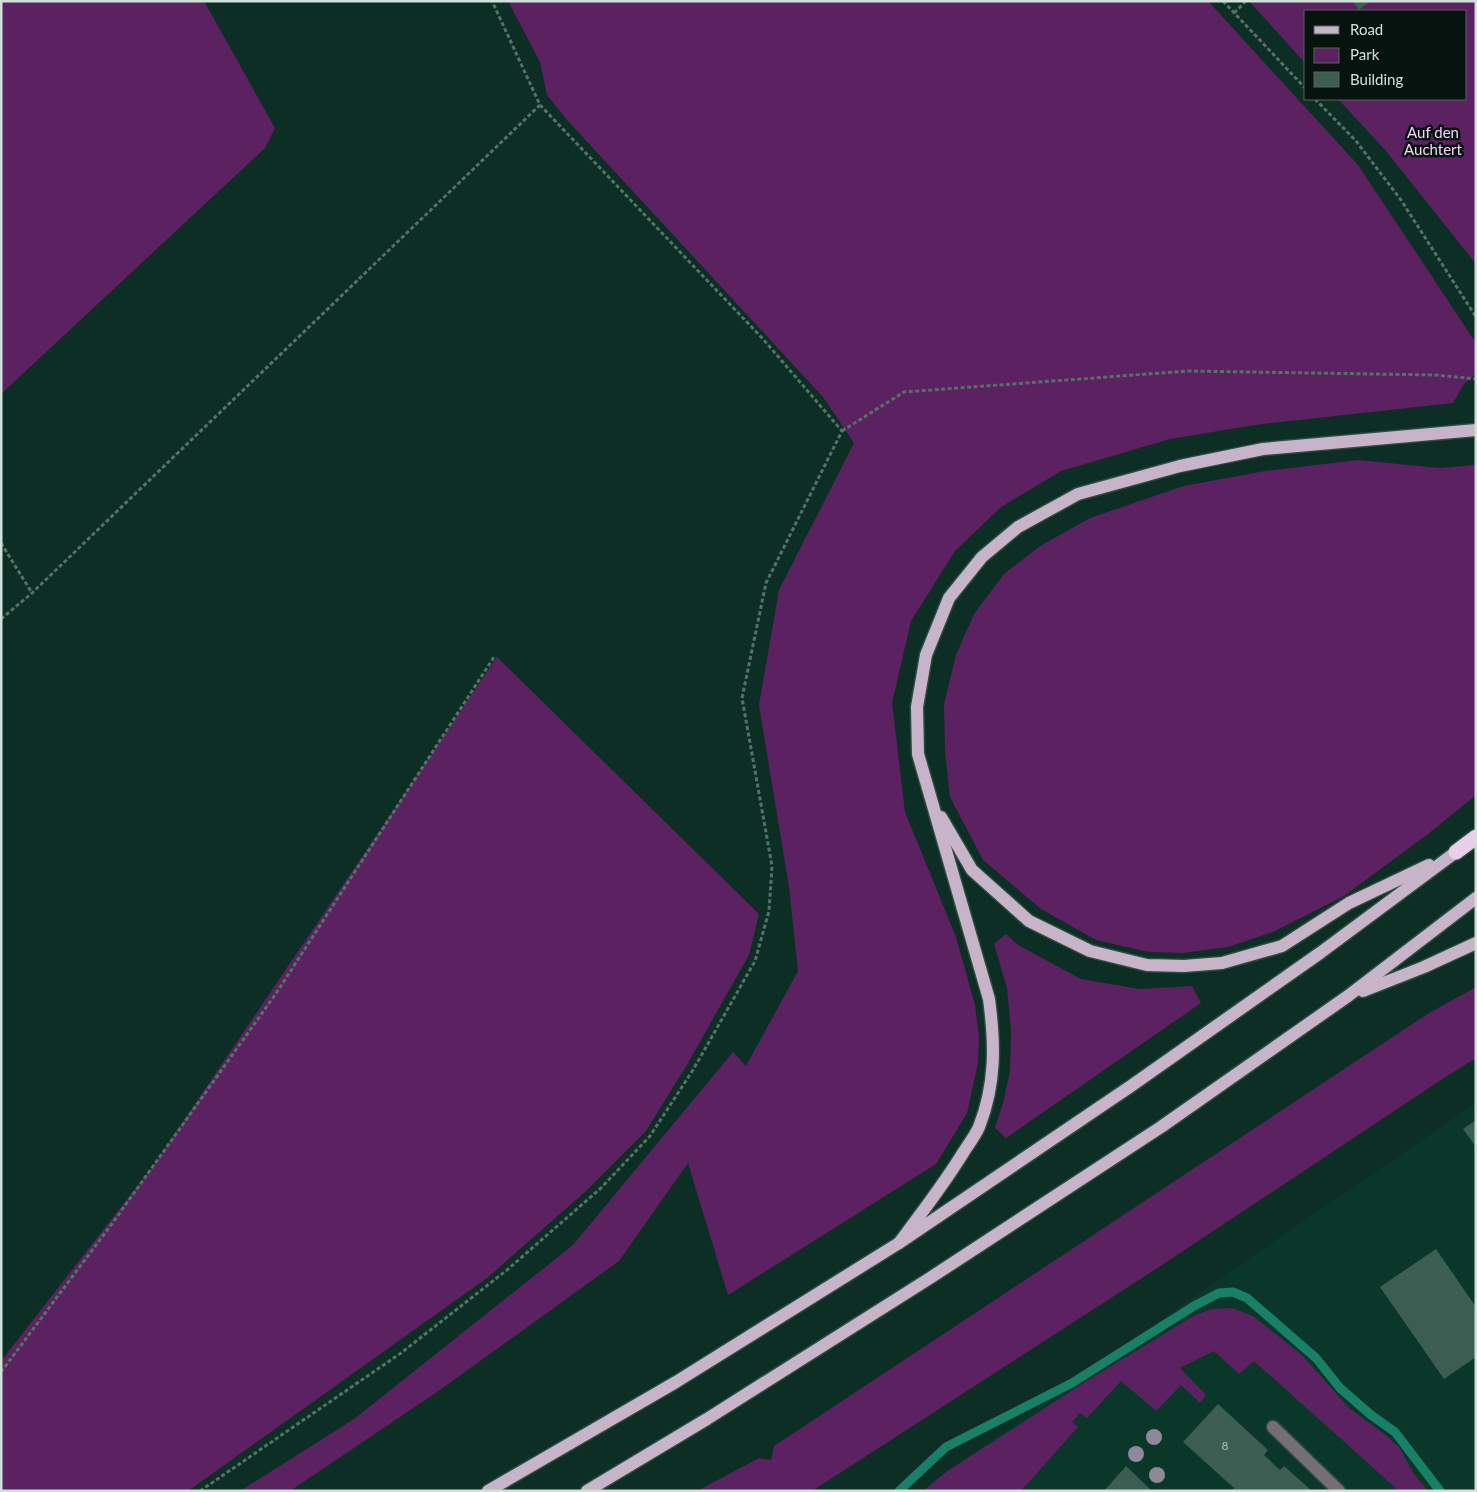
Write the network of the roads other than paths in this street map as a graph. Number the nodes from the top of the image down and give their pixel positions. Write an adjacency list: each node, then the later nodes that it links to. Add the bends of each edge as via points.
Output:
1 (1476, 430): 2 (main road, via 1263,449 1180,466 1078,494 1018,527 982,557 949,598 926,655 917,707 918,754)
2 (930, 800): 4 (main road, via 972,870 1029,921 1090,951 1147,965 1222,963 1282,946 1349,903); 8 (main road, via 989,999 994,1035 992,1069 988,1099 978,1129 953,1170)
3 (1476, 837): 4 (highway)
4 (1456, 852): 8 (main road, via 1297,970)
5 (1476, 898): 7 (main road)
6 (1476, 943): 7 (main road)
7 (1348, 996): 11 (main road, via 1161,1127 930,1278)
8 (899, 1243): 10 (main road, via 676,1382)
9 (1273, 1427): 12 (lane)
10 (488, 1491)
11 (587, 1491)
12 (1339, 1491)

